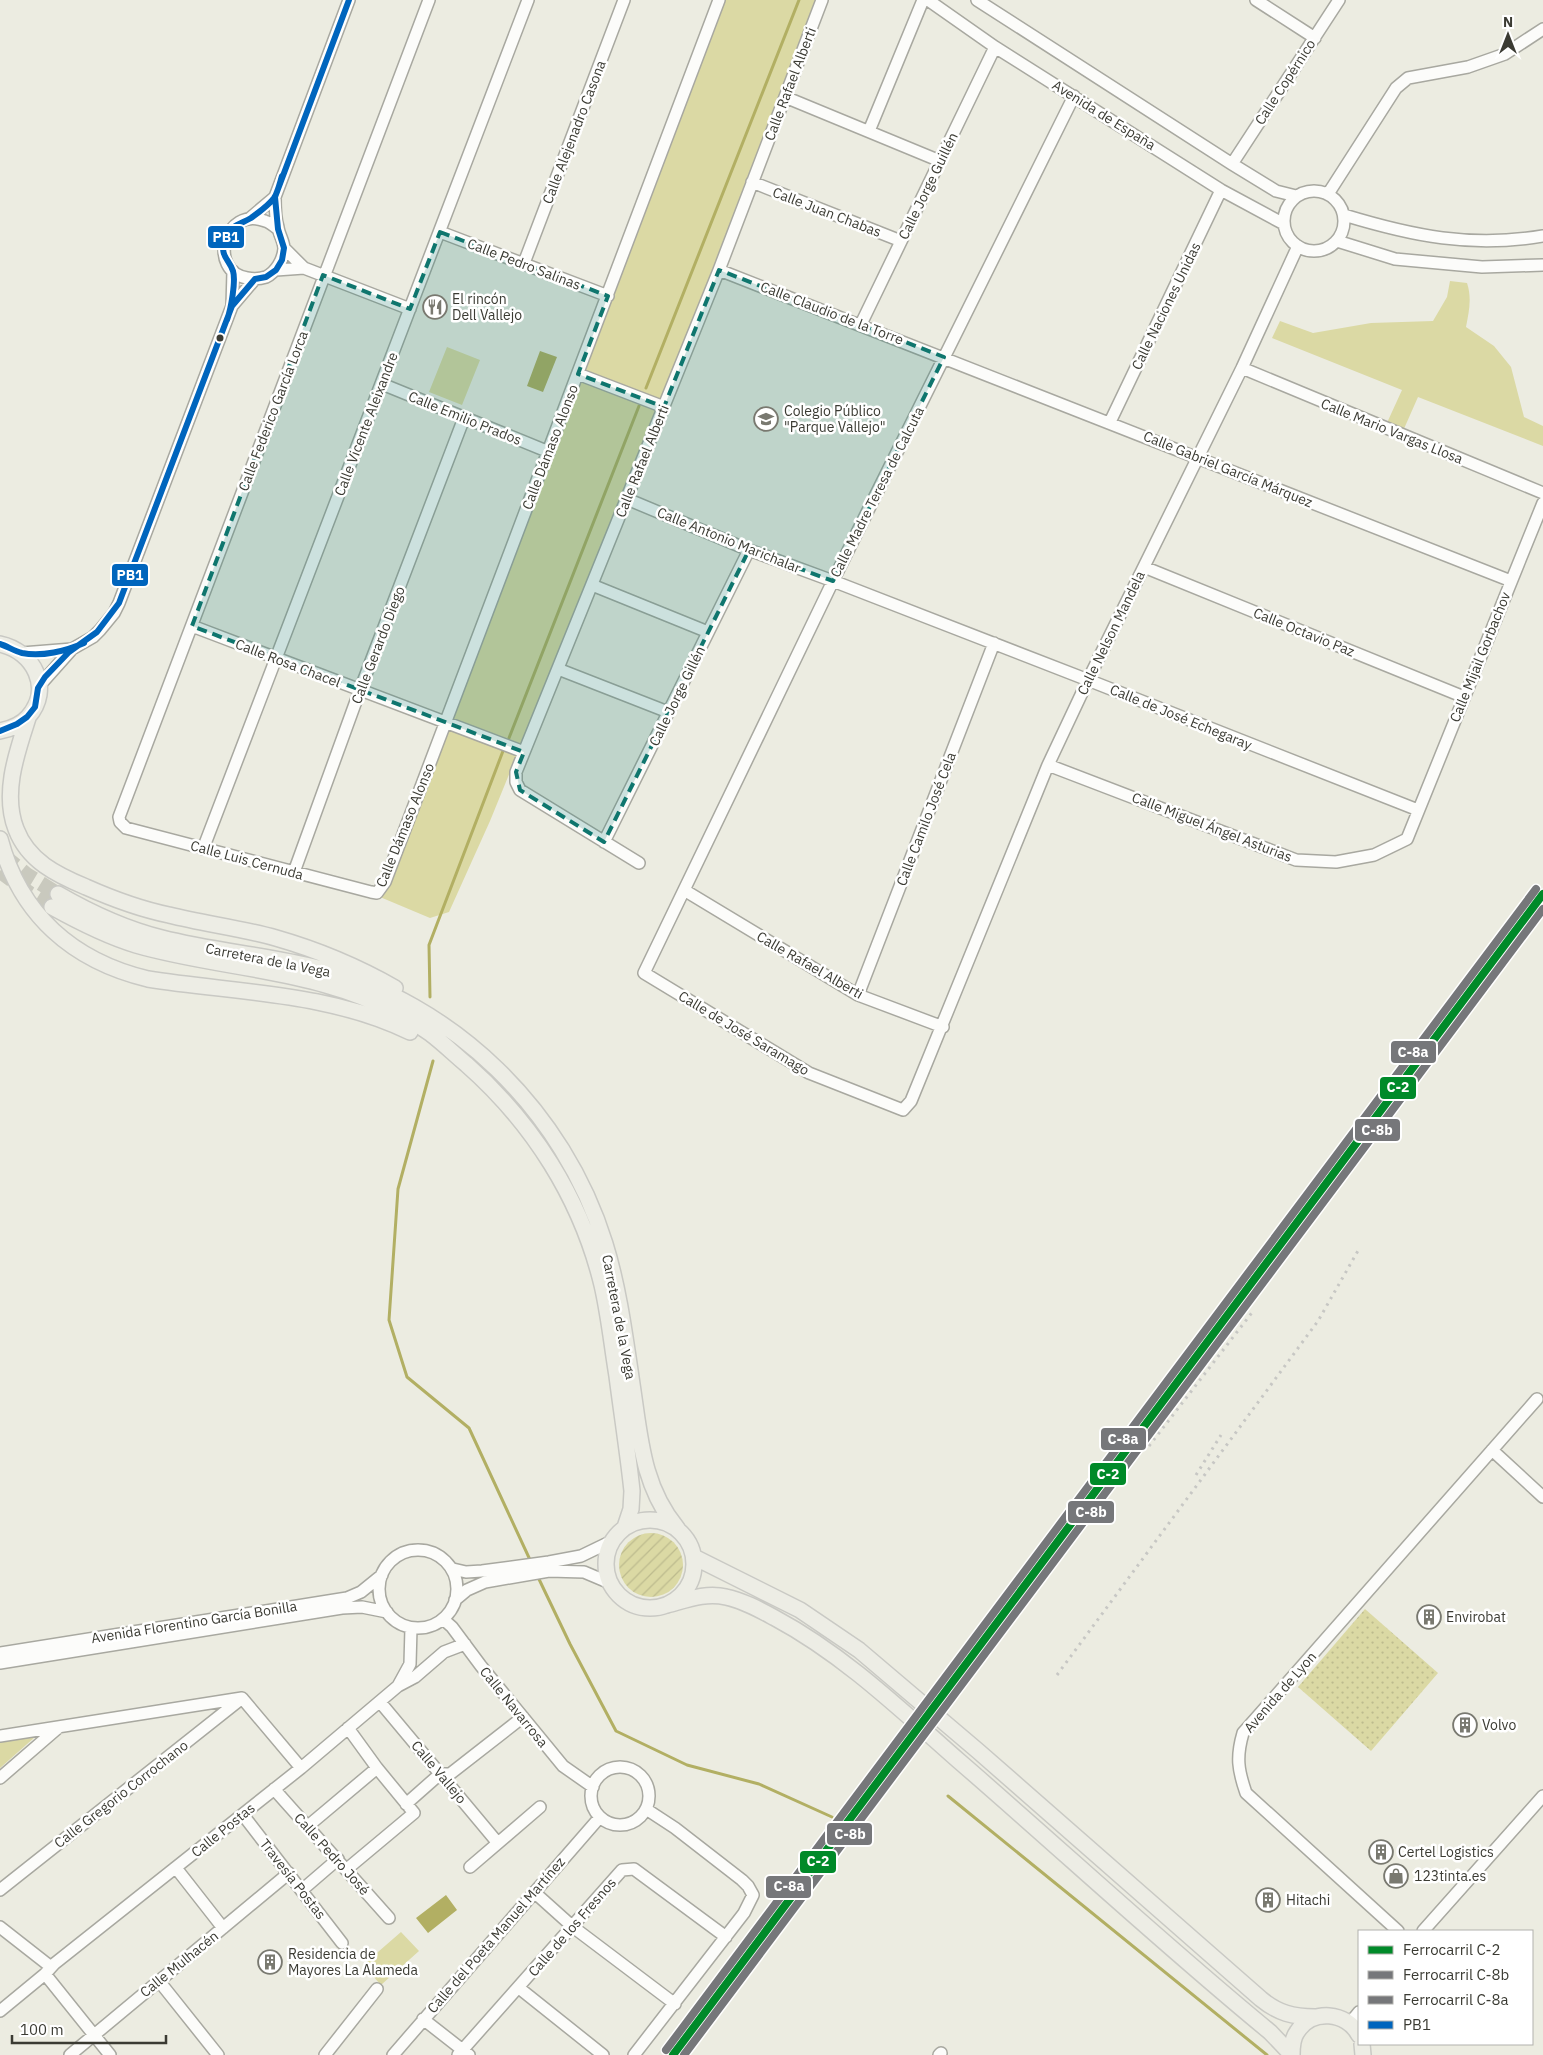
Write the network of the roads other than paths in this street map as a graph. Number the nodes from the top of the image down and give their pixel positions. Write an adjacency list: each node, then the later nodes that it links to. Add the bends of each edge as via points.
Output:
1 (349, 0): 24 (street)
2 (429, 0): 41 (street, Calle Federico García Lorca)
3 (528, 0): 29 (street, Calle Vicente Aleixandre)
4 (624, 0): 35 (street, Calle Alejenadro Casona)
5 (720, 0): 43 (street, Calle Dámaso Alonso)
6 (822, 0): 16 (street, Calle Rafael Alberti)
7 (923, 0): 17 (street)
8 (928, 0): 14 (street, Avenida de España)
9 (978, 0): 19 (street, Avenida de España)
10 (1256, 0): 13 (street)
11 (1339, 0): 13 (street, Calle Copérnico)
12 (1543, 29): 22 (street, via 1505,54 1468,68 1408,78 1396,88)
13 (1314, 38): 19 (street, Calle Copérnico)
14 (995, 47): 15 (street, Avenida de España); 18 (street, Calle Jorge Guillén)
15 (1074, 96): 21 (street, Avenida de España); 47 (street, Calle Madre Teresa de Calcuta)
16 (785, 97): 17 (street); 20 (street, Calle Rafael Alberti)
17 (869, 131): 18 (street)
18 (940, 161): 31 (street, Calle Jorge Guillén)
19 (1232, 164): 23 (street, Avenida de España, via 1276,191)
20 (752, 182): 31 (street, Calle Juan Chabas); 39 (street, Calle Rafael Alberti)
21 (1221, 190): 27 (street, Avenida de España); 53 (street, Calle Naciones Unidas)
22 (1328, 194): 23 (street, via 1311,190); 25 (street, via 1341,206)
23 (1296, 196): 27 (street, via 1284,214)
24 (275, 197): 26 (street); 28 (street)
25 (1344, 215): 30 (street, via 1384,227 1460,241 1510,241); 32 (street)
26 (250, 219): 28 (street, via 264,220); 40 (street, via 241,221 225,238 223,250)
27 (1284, 224): 33 (street, via 1286,233)
28 (278, 229): 34 (street)
29 (440, 232): 35 (street, Calle Pedro Salinas); 45 (street, Calle Vicente Aleixandre)
30 (1543, 236)
31 (901, 241): 46 (street, Calle Jorge Guillén)
32 (1337, 241): 33 (street, via 1322,250 1305,250); 36 (street, via 1395,259 1474,267)
33 (1298, 246): 48 (street, Calle Nelson Mandela)
34 (284, 248): 37 (street); 38 (street)
35 (524, 263): 43 (street, Calle Pedro Salinas)
36 (1543, 265)
37 (304, 268): 38 (street); 41 (street)
38 (276, 270): 42 (street)
39 (719, 270): 46 (street, Calle Claudio de la Torre); 51 (street, Calle Rafael Alberti)
40 (233, 271): 42 (street); 44 (street)
41 (323, 275): 45 (street); 64 (street, Calle Federico García Lorca)
42 (254, 279): 44 (street)
43 (608, 296): 49 (street, Calle Dámaso Alonso)
44 (232, 306): 68 (street, via 119,603 93,637)
45 (410, 309): 50 (street, Calle Vicente Aleixandre)
46 (861, 324): 47 (street, Calle Claudio de la Torre)
47 (944, 357): 53 (street, Calle Gabriel García Márquez); 61 (street, Calle Madre Teresa de Calcuta)
48 (1242, 368): 55 (street, Calle Nelson Mandela); 56 (street, Calle Mario Vargas Llosa)
49 (578, 374): 51 (street); 54 (street, Calle Dámaso Alonso)
50 (382, 384): 52 (street, Calle Emilio Prados); 70 (street, Calle Vicente Aleixandre)
51 (664, 407): 57 (street, Calle Rafael Alberti)
52 (464, 418): 54 (street, Calle Emilio Prados); 74 (street, Calle Gerardo Diego)
53 (1110, 422): 55 (street, Calle Gabriel García Márquez)
54 (548, 452): 78 (street, Calle Dámaso Alonso)
55 (1198, 457): 60 (street, Calle Nelson Mandela); 62 (street, Calle Gabriel García Márquez)
56 (1543, 493)
57 (627, 499): 59 (street, Calle Antonio Marichalar); 63 (street, Calle Rafael Alberti)
58 (1543, 503): 62 (street, Calle Mijail Gorbachov)
59 (749, 550): 61 (street, Calle Antonio Marichalar); 65 (street, Calle Jorge Gillén)
60 (1144, 567): 72 (street, Calle Nelson Mandela); 75 (street, Calle Octavio Paz)
61 (833, 580): 66 (street, Calle de José Echegaray); 89 (street, Calle Madre Teresa de Calcuta)
62 (1511, 581): 75 (street, Calle Mijail Gorbachov)
63 (592, 585): 65 (street); 71 (street, Calle Rafael Alberti)
64 (192, 626): 70 (street, Calle Rosa Chacel); 83 (street, Calle Federico García Lorca, via 120,812)
65 (708, 632): 76 (street, Calle Jorge Gillén)
66 (994, 643): 72 (street, Calle de José Echegaray); 91 (street, Calle Camilo José Cela)
67 (0, 644): 69 (main road)
68 (72, 649): 69 (street); 73 (street)
69 (22, 653): 73 (main road, via 31,663)
70 (275, 658): 74 (street, Calle Rosa Chacel); 86 (street, Calle Vicente Aleixandre)
71 (558, 669): 76 (street); 80 (street, Calle Rafael Alberti)
72 (1088, 680): 81 (street, Calle Nelson Mandela); 82 (street, Calle de José Echegaray)
73 (39, 686): 77 (main road)
74 (360, 690): 78 (street, Calle Rosa Chacel); 88 (street, Calle Gerardo Diego)
75 (1464, 697): 82 (street, Calle Mijail Gorbachov)
76 (668, 712): 85 (street, Calle Jorge Gillén)
77 (28, 718): 79 (main road); 94 (main road, via 13,769 12,813 23,843 48,869 137,907 258,933 339,960 424,1003 462,1029)
78 (445, 722): 80 (street, Calle Rosa Chacel); 90 (street, Calle Dámaso Alonso, via 385,882)
79 (0, 731)
80 (524, 752): 85 (street, Calle Rafael Alberti, via 516,772 520,790)
81 (1048, 765): 82 (street, Calle Miguel Ángel Asturias, via 1296,860 1336,862 1374,855 1407,839); 92 (street, Calle Nelson Mandela)
82 (1418, 810)
83 (120, 822): 86 (street, Calle Luis Cernuda, via 126,828)
84 (0, 839): 93 (main road, via 9,869 37,914 62,939 100,963 148,979 351,1008 378,1017)
85 (604, 842): 87 (street, Calle Rafael Alberti)
86 (203, 849): 88 (street, Calle Luis Cernuda)
87 (639, 863)
88 (294, 872): 90 (street, Calle Luis Cernuda)
89 (684, 890): 91 (street, Calle Rafael Alberti); 92 (street, Calle de José Saramago, via 644,973 809,1073 904,1110)
90 (377, 893)
91 (858, 995): 92 (street, Calle Rafael Alberti)
92 (943, 1027)
93 (454, 1053): 94 (main road, Carretera de la Vega, via 429,1032 351,993 293,976 189,958 134,944 83,924 55,900 185,944 311,966 359,982 424,1013); 98 (main road, Carretera de la Vega, via 496,1090 526,1126 562,1183 586,1234 605,1303 629,1460 632,1498)
94 (488, 1060): 99 (main road, Carretera de la Vega, via 550,1130 594,1212 617,1290 649,1478 658,1503)
95 (1537, 1399): 96 (street, Avenida de Lyon)
96 (1492, 1450): 97 (street); 146 (street, Avenida de Lyon, via 1243,1733 1238,1750 1238,1771 1246,1793)
97 (1543, 1497)
98 (625, 1527): 99 (main road, via 651,1519); 100 (main road)
99 (676, 1528): 101 (main road, via 688,1541)
100 (612, 1541): 102 (street, via 586,1554 549,1562 482,1571); 104 (main road, via 606,1560)
101 (694, 1557): 106 (main road, via 694,1572 689,1586); 156 (main road, via 818,1620 859,1650 1261,1999 1285,2014)
102 (452, 1569): 103 (street, via 435,1554 409,1551 388,1565); 105 (street, via 456,1583)
103 (382, 1575): 107 (street, via 379,1589); 111 (street, Avenida Florentino García Bonilla, via 361,1592 347,1598)
104 (610, 1583): 105 (street, via 584,1572 549,1572 485,1582); 106 (main road, via 617,1594 640,1607)
105 (455, 1600): 108 (street)
106 (667, 1605): 168 (main road, via 699,1596 726,1597 753,1607 818,1644 887,1698 1270,2032)
107 (386, 1612): 109 (street); 112 (street, Avenida Florentino García Bonilla, via 362,1607 342,1608)
108 (443, 1619): 109 (street, via 431,1626); 110 (street, Calle Navarrosa)
109 (411, 1628): 113 (street, Calle Postas, via 410,1664)
110 (465, 1644): 113 (street, via 444,1652 415,1677); 116 (street, Calle Navarrosa)
111 (0, 1653)
112 (0, 1663)
113 (398, 1686): 115 (street, Calle Postas)
114 (242, 1698): 117 (street); 120 (street); 139 (street, Calle Gregorio Corrochano)
115 (380, 1702): 118 (street, Calle Postas); 122 (street, Calle Vallejo)
116 (523, 1717): 122 (street, via 450,1774); 124 (street, Calle Navarrosa, via 563,1766)
117 (59, 1727): 119 (street); 123 (street)
118 (348, 1728): 120 (street, Calle Postas); 121 (street)
119 (0, 1736)
120 (301, 1768): 125 (street, Calle Postas)
121 (377, 1768): 127 (street); 132 (street)
122 (440, 1774): 127 (street); 133 (street, Calle Vallejo)
123 (0, 1778)
124 (593, 1786): 129 (street, via 604,1772 622,1767 631,1769 646,1782 649,1800); 131 (street, via 592,1802)
125 (274, 1789): 130 (street, Calle Postas); 132 (street, Calle Pedro José)
126 (1543, 1796): 147 (street)
127 (406, 1804): 137 (street, via 414,1813)
128 (540, 1807): 133 (street)
129 (646, 1809): 131 (street, via 625,1824 616,1824); 148 (street, via 748,1886 753,1895)
130 (243, 1815): 136 (street, Calle Postas); 138 (street, Travesía Postas)
131 (600, 1816): 141 (street, Calle del Poeta Manuel Martínez)
132 (308, 1826): 134 (street, Calle Pedro José)
133 (497, 1842): 135 (street)
134 (338, 1859): 137 (street, Calle Pedro José); 140 (street)
135 (470, 1867)
136 (176, 1868): 145 (street); 150 (street, Calle Postas)
137 (347, 1869): 142 (street, Calle Pedro José)
138 (289, 1873): 140 (street, Travesía Postas); 145 (street, Calle Mulhacén)
139 (0, 1890)
140 (302, 1890): 149 (street, Travesía Postas)
141 (534, 1892): 144 (street); 157 (street, Calle del Poeta Manuel Martínez)
142 (389, 1918)
143 (0, 1927): 150 (street)
144 (573, 1927): 148 (street, Calle de los Fresnos, via 622,1870 634,1869); 152 (street, Calle de los Fresnos); 154 (street)
145 (224, 1928): 151 (street, Calle Mulhacén)
146 (1397, 1930)
147 (1424, 1930)
148 (726, 1937): 154 (street)
149 (342, 1943)
150 (48, 1971): 155 (street, Calle Postas); 159 (street)
151 (159, 1981): 159 (street, Calle Mulhacén); 163 (street)
152 (519, 1988): 160 (street, Calle de los Fresnos); 166 (street)
153 (376, 1989): 164 (street)
154 (675, 2004): 167 (street)
155 (0, 2011)
156 (1315, 2017): 158 (main road, via 1327,2015); 168 (main road, via 1297,2032 1292,2043)
157 (423, 2019): 160 (street); 165 (street, Calle del Poeta Manuel Martínez)
158 (1356, 2023)
159 (94, 2035): 161 (street, Calle Mulhacén); 162 (street)
160 (463, 2053)
161 (70, 2055)
162 (110, 2055)
163 (218, 2055)
164 (325, 2055)
165 (393, 2055)
166 (603, 2055)
167 (634, 2055)
168 (1292, 2055)

